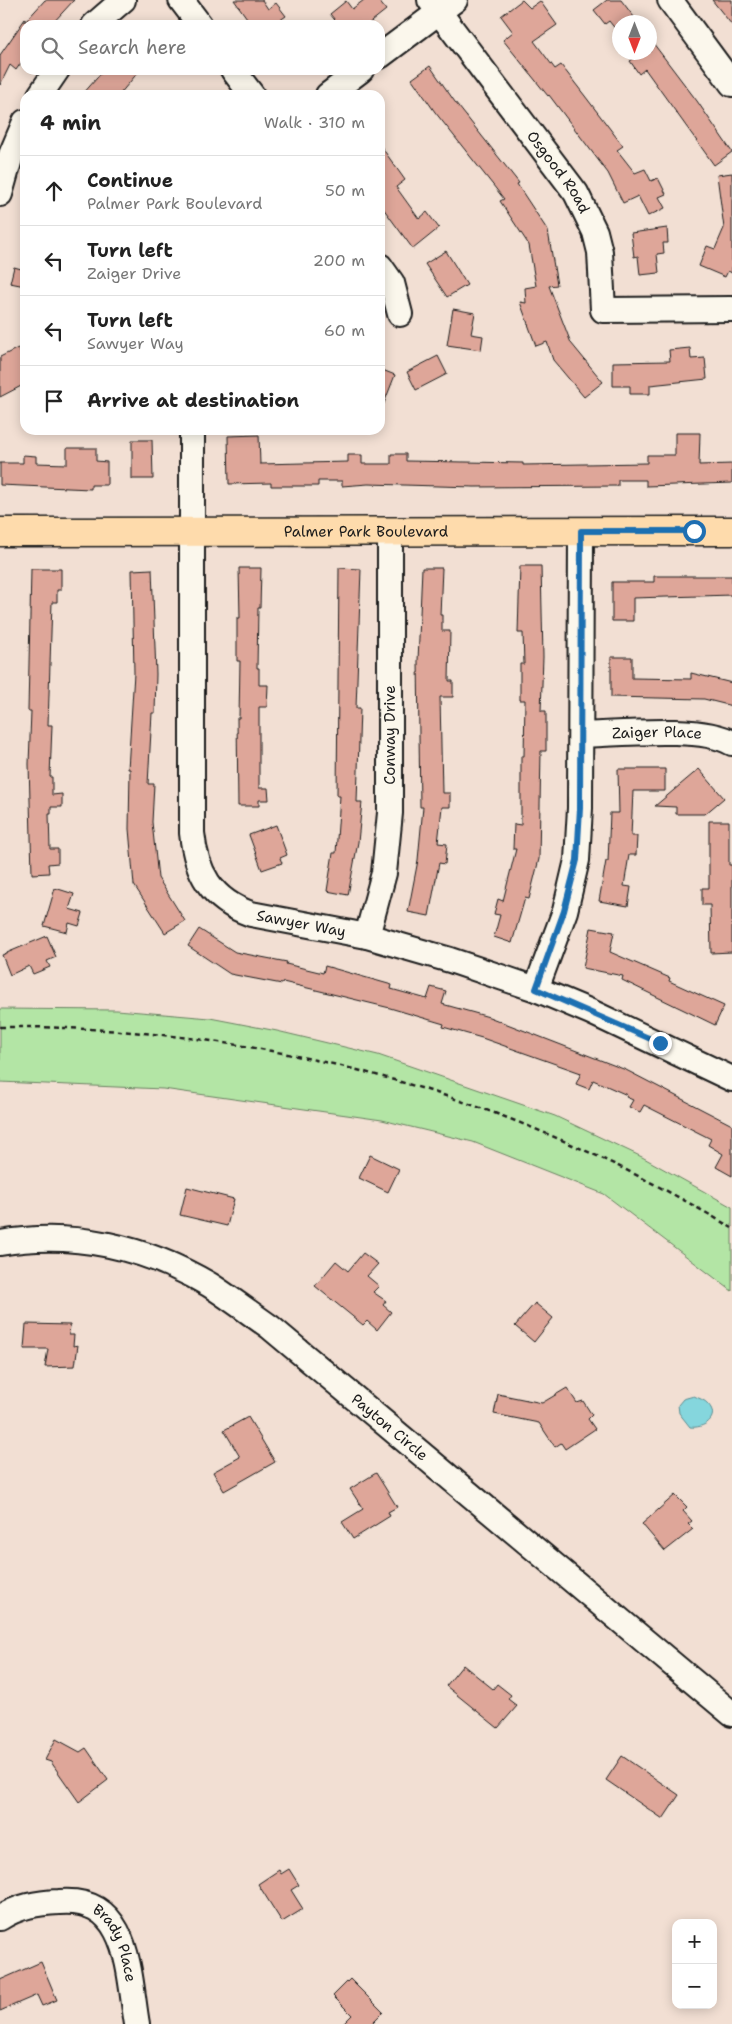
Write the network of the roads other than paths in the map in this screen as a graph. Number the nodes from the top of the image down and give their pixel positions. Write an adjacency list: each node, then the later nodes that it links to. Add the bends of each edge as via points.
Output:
1 (122, 0): 5 (street)
2 (181, 0): 6 (street)
3 (670, 0): 11 (street)
4 (441, 4): 7 (street); 18 (street, Osgood Road, via 576,194 588,216 600,252 603,310)
5 (100, 20)
6 (196, 20)
7 (385, 52)
8 (54, 75): 12 (street)
9 (237, 75): 13 (street)
10 (355, 75): 14 (street)
11 (732, 84)
12 (43, 90)
13 (248, 90)
14 (335, 90)
15 (20, 134): 16 (street)
16 (0, 194)
17 (385, 273): 19 (street, via 392,283)
18 (732, 310)
19 (400, 314)
20 (192, 435): 25 (street, Sawyer Way)
21 (732, 530): 23 (main road, Palmer Park Boulevard)
22 (390, 531): 23 (main road, Palmer Park Boulevard); 25 (main road, Palmer Park Boulevard); 28 (street, Conway Drive, via 390,813 384,873)
23 (581, 531): 26 (street)
24 (0, 532): 25 (main road, Palmer Park Boulevard)
25 (191, 533): 28 (street, Sawyer Way, via 194,856 201,872 220,897 236,909)
26 (581, 735): 27 (street, Zaiger Place, via 700,733); 29 (street, via 577,860 564,911)
27 (732, 742)
28 (367, 936): 29 (street, Sawyer Way)
29 (536, 989): 30 (street, Sawyer Way)
30 (732, 1078)
31 (0, 1243): 32 (street, Payton Circle, via 54,1237 122,1247 209,1285 270,1327)
32 (732, 1714)
33 (0, 1918): 34 (street, Brady Place, via 29,1904 69,1901 87,1903 102,1911 115,1926 122,1943)
34 (137, 2024)

